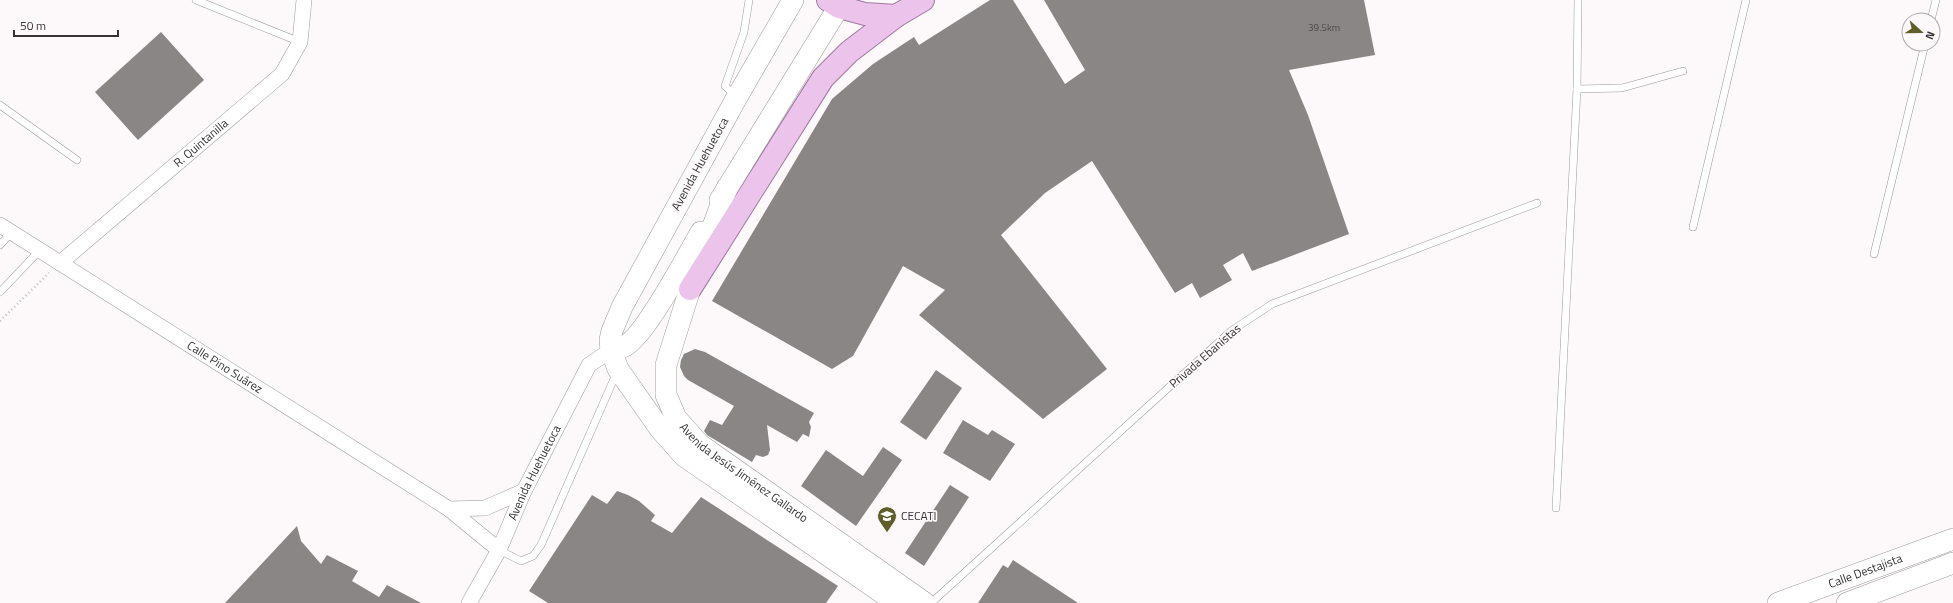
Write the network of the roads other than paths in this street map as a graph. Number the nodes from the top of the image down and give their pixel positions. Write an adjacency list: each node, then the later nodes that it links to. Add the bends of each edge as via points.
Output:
1 (196, 0): 12 (lane)
2 (304, 0): 12 (street, R. Quintanilla)
3 (749, 0): 16 (lane, via 744,32 725,86)
4 (793, 0): 16 (main road, Avenida Huehuetoca)
5 (923, 0): 11 (main road)
6 (1578, 0): 15 (lane)
7 (1746, 0): 21 (lane)
8 (1936, 0): 10 (lane)
9 (837, 2): 11 (main road, via 865,14); 19 (main road)
10 (1933, 12)
11 (896, 16): 27 (main road, via 850,52 823,78)
12 (300, 42): 26 (street, R. Quintanilla, via 282,74)
13 (1923, 52): 25 (lane)
14 (1683, 71): 15 (lane, via 1622,88)
15 (1577, 89): 31 (lane)
16 (737, 97): 29 (main road, Avenida Huehuetoca, via 622,307)
17 (0, 105): 18 (lane)
18 (77, 160)
19 (727, 188): 27 (main road, Avenida Jesús Jiménez Gallardo); 29 (main road, via 649,320 637,336)
20 (1537, 203): 40 (lane, Privada Ebanistas, via 1272,304 1231,331)
21 (1692, 227)
22 (6, 228): 23 (lane); 24 (street, Calle Pino Suárez)
23 (0, 245)
24 (40, 250): 26 (street, Calle Pino Suárez); 28 (lane)
25 (1874, 254)
26 (60, 263): 32 (street, Calle Pino Suárez)
27 (690, 289): 39 (main road, Avenida Jesús Jiménez Gallardo, via 666,365 666,395 676,418 699,444)
28 (0, 292)
29 (614, 350): 30 (street, Avenida Huehuetoca, via 589,365); 34 (lane, via 610,384 541,545 533,556 521,561); 38 (main road, Avenida Jesús Jiménez Gallardo, via 660,429 684,456)
30 (524, 491): 32 (street, via 485,508); 34 (street, Avenida Huehuetoca)
31 (1556, 508)
32 (449, 509): 34 (street, Calle Pino Suárez)
33 (1953, 539): 36 (main road, Calle Destajista)
34 (499, 550): 37 (street, Avenida Huehuetoca)
35 (1953, 563): 41 (main road, Calle Destajista)
36 (1791, 601)
37 (468, 603)
38 (897, 603)
39 (925, 603)
40 (931, 603)
41 (1847, 603)

